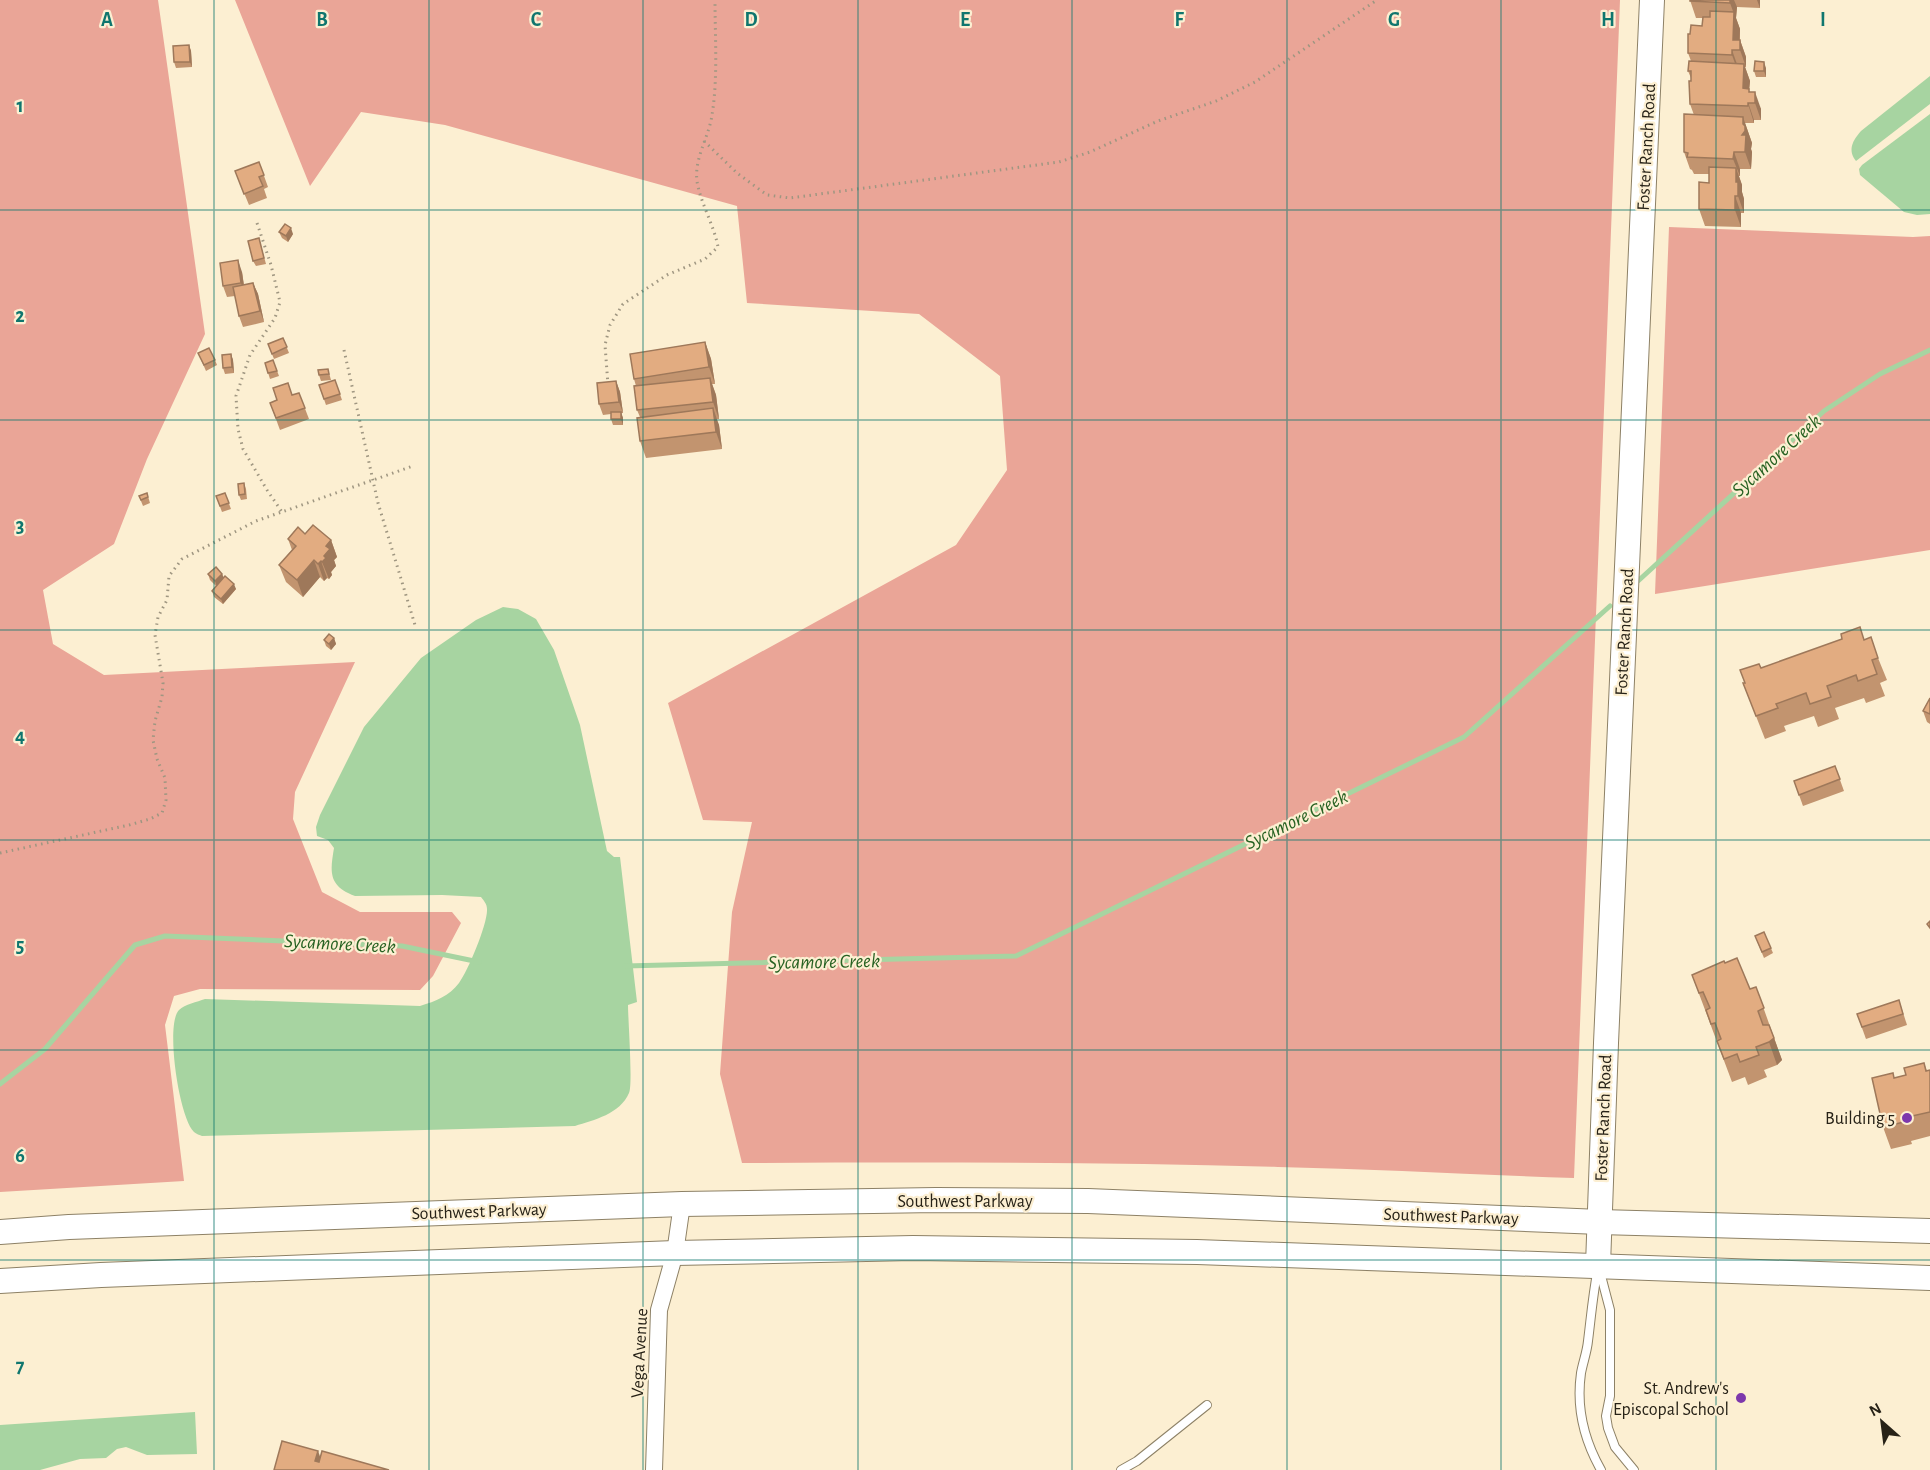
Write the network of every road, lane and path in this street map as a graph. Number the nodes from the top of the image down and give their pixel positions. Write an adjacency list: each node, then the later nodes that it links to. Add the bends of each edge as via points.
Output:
1 (715, 0): 4 (path, via 715,95)
2 (1377, 0): 4 (path, via 1236,92 1059,162 790,198 767,195)
3 (1652, 0): 14 (main road, Foster Ranch Road)
4 (704, 141): 7 (path, via 697,163 697,182 718,247 705,259 667,275 623,304 610,325 605,345)
5 (257, 224): 10 (path, via 280,302 275,318 250,355 236,396 238,429 243,450)
6 (344, 350): 9 (path)
7 (608, 385)
8 (413, 466): 9 (path)
9 (373, 482): 10 (path); 11 (path)
10 (282, 512): 12 (path, via 182,559 169,576 167,600 155,635 163,683 153,740 165,778 162,813 129,825)
11 (416, 625)
12 (0, 853)
13 (682, 1204): 14 (main road, Southwest Parkway, via 1088,1201); 16 (main road, Southwest Parkway); 17 (street, Vega Avenue)
14 (1600, 1222): 15 (main road, Southwest Parkway); 18 (main road, Foster Ranch Road)
15 (1930, 1231)
16 (0, 1232)
17 (675, 1253): 18 (main road, via 913,1248 1197,1252); 20 (main road); 22 (street, Vega Avenue, via 659,1310)
18 (1598, 1265): 19 (main road); 24 (lane, via 1581,1374 1580,1409 1587,1445); 25 (lane, via 1610,1310 1608,1428 1615,1447)
19 (1930, 1278)
20 (0, 1281)
21 (1207, 1405): 23 (lane)
22 (654, 1470)
23 (1121, 1470)
24 (1601, 1470)
25 (1634, 1470)

